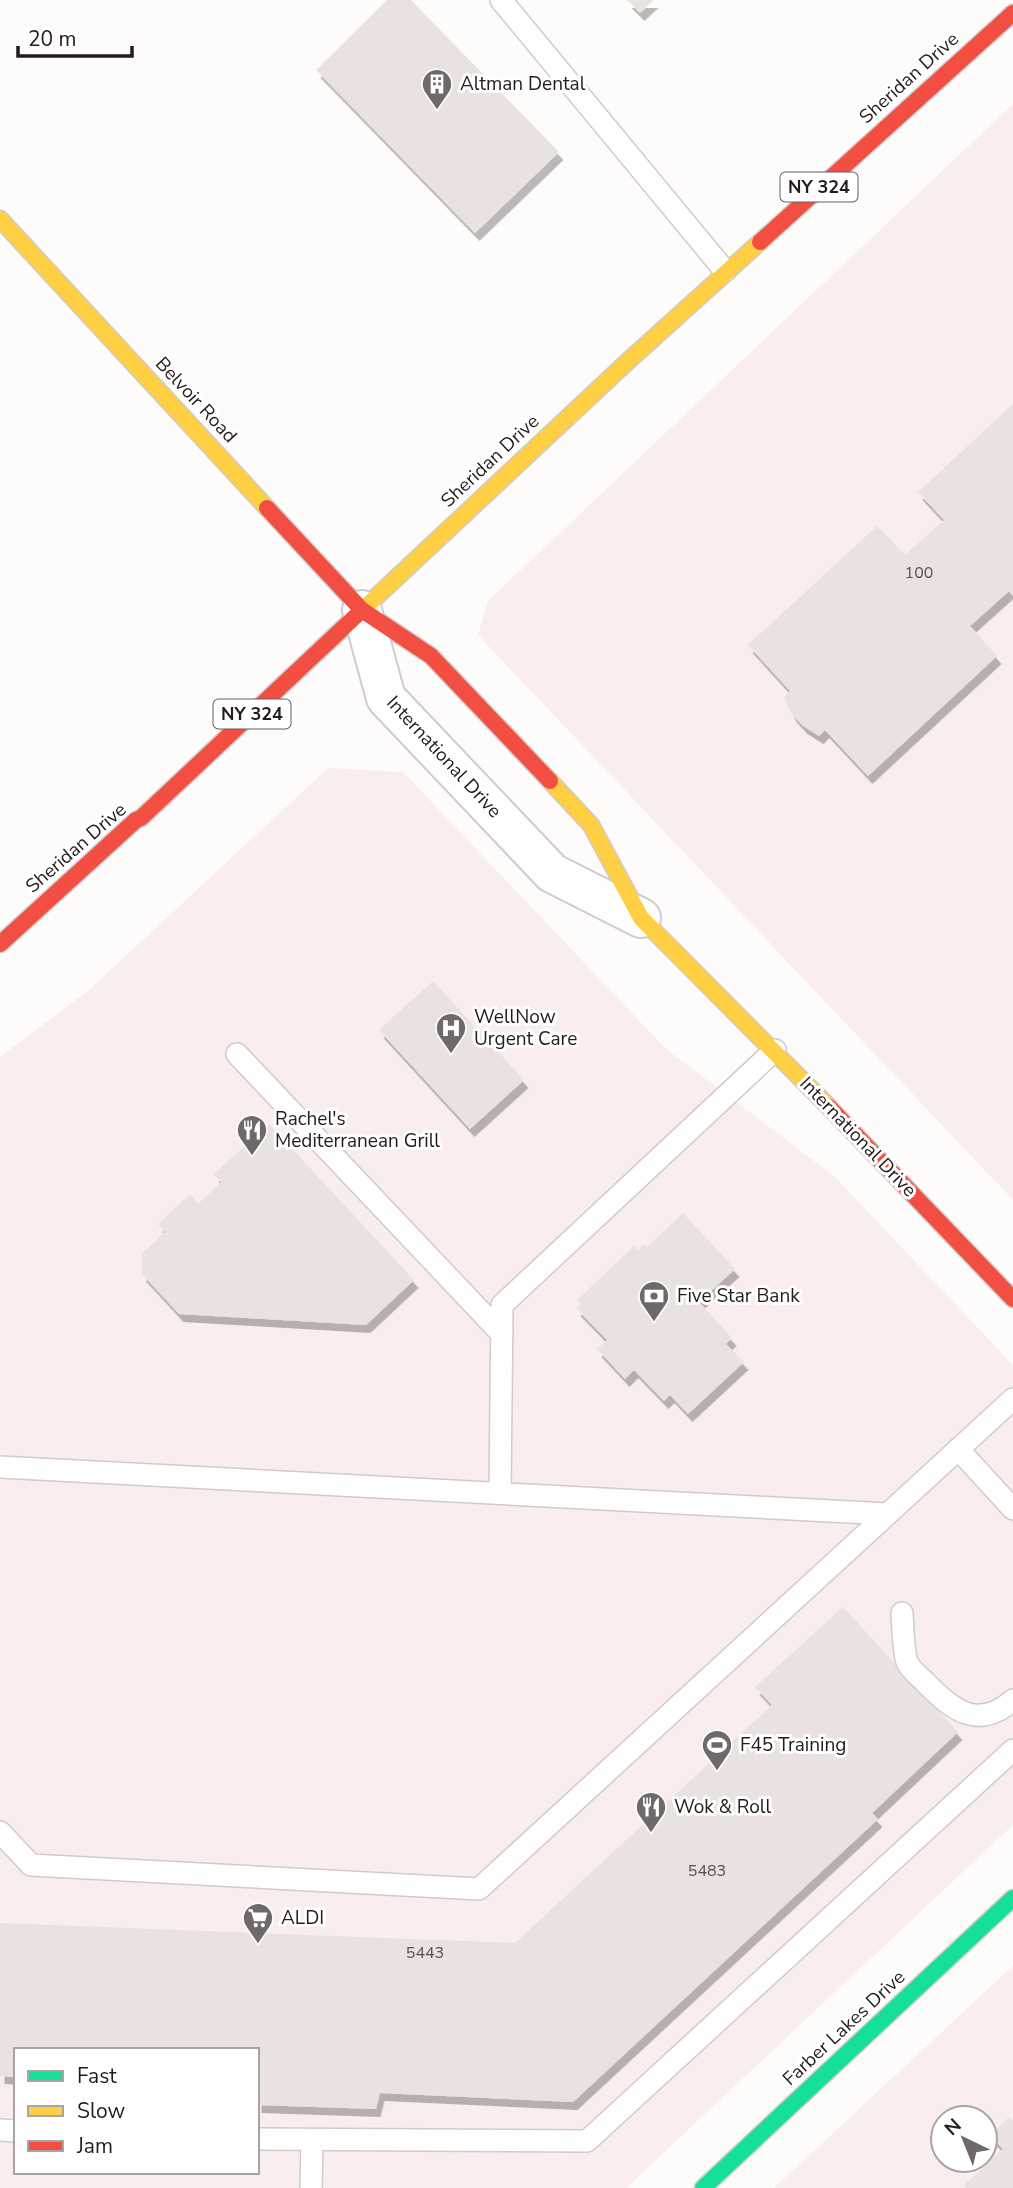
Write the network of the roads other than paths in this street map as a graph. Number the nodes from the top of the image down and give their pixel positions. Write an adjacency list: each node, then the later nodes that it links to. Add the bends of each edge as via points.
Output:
1 (501, 0): 4 (lane)
2 (1013, 13): 4 (street, Sheridan Drive / NY 324)
3 (0, 219): 5 (street, Belvoir Road)
4 (725, 271): 5 (street, Sheridan Drive / NY 324)
5 (362, 610): 6 (street, International Drive, via 430,656 591,825); 6 (street, International Drive, via 386,698 552,873); 7 (street, Sheridan Drive / NY 324)
6 (641, 918): 8 (street, International Drive)
7 (0, 944)
8 (775, 1050): 10 (street, International Drive); 11 (lane, via 502,1305)
9 (237, 1054): 11 (lane)
10 (1013, 1299)
11 (502, 1334): 15 (lane)
12 (1013, 1399): 13 (lane)
13 (958, 1450): 16 (lane); 17 (lane)
14 (0, 1467): 15 (lane)
15 (499, 1493): 17 (lane)
16 (1013, 1509)
17 (887, 1514): 21 (lane, via 479,1889 31,1865)
18 (902, 1613): 19 (lane, via 907,1663 950,1707 980,1716)
19 (1013, 1700)
20 (1013, 1750): 24 (lane, via 587,2141)
21 (0, 1832)
22 (1013, 1899): 26 (street, Farber Lakes Drive)
23 (259, 2139): 24 (lane)
24 (312, 2140): 25 (lane)
25 (311, 2188)
26 (703, 2188)

